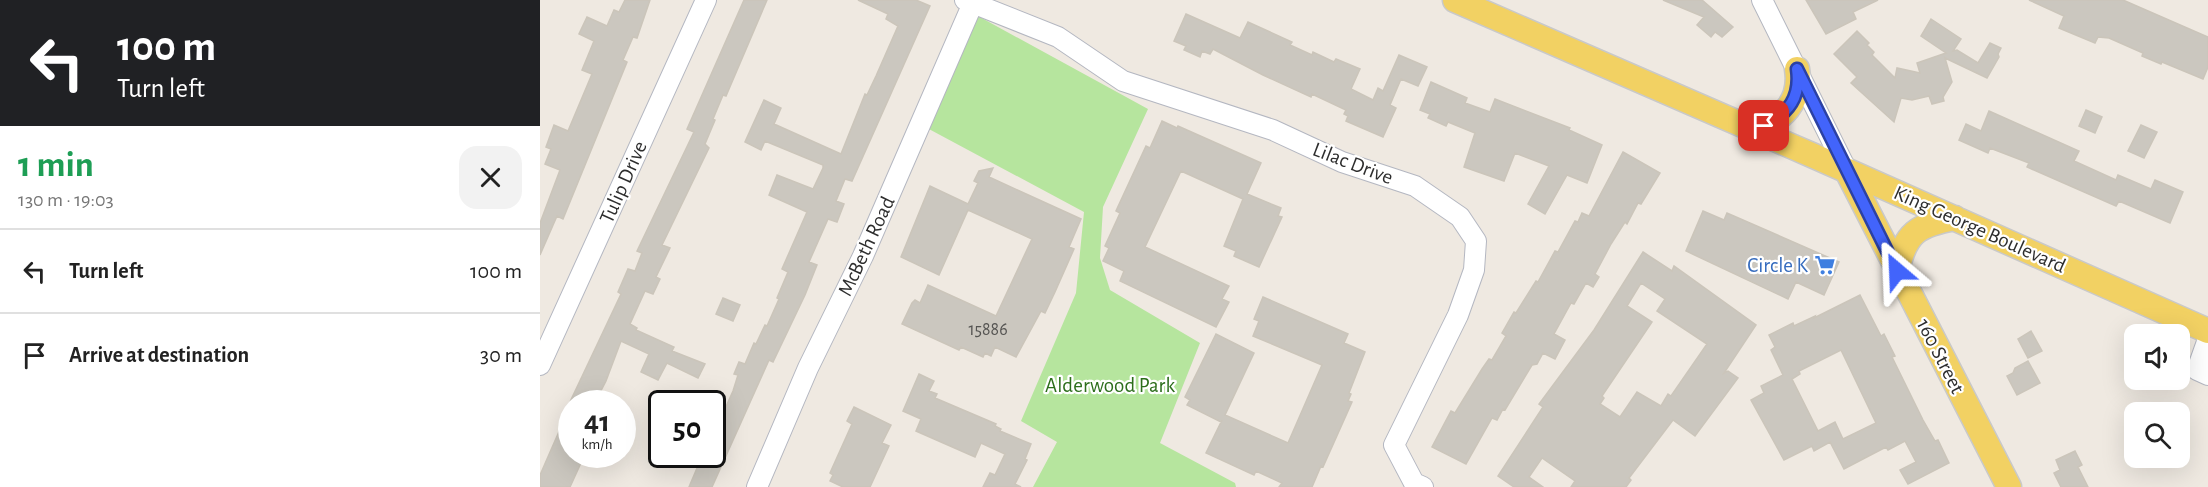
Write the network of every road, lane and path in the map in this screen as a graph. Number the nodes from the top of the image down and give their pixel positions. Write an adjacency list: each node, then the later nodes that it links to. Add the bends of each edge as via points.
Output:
1 (706, 0): 11 (street, Tulip Drive)
2 (1455, 0): 6 (main road, King George Boulevard)
3 (1762, 0): 5 (street, 160 Street)
4 (969, 2): 14 (street, McBeth Road, via 863,256 808,368); 15 (street, Lilac Drive, via 1058,37 1123,81 1272,130 1342,162 1415,186 1460,217 1476,241 1474,270 1458,315 1394,445 1414,483)
5 (1797, 69): 6 (main road, via 1799,85 1785,111 1776,120); 7 (street, 160 Street)
6 (1751, 128): 7 (main road, King George Boulevard)
7 (1848, 171): 8 (main road, King George Boulevard); 9 (main road, 160 Street)
8 (1955, 218): 9 (main road, via 1928,225 1912,235 1902,248); 10 (main road, King George Boulevard)
9 (1897, 271): 13 (main road, 160 Street)
10 (2207, 328): 12 (street, via 2198,370)
11 (540, 365)
12 (2208, 375)
13 (2003, 485)
14 (757, 487)
15 (1423, 487)

